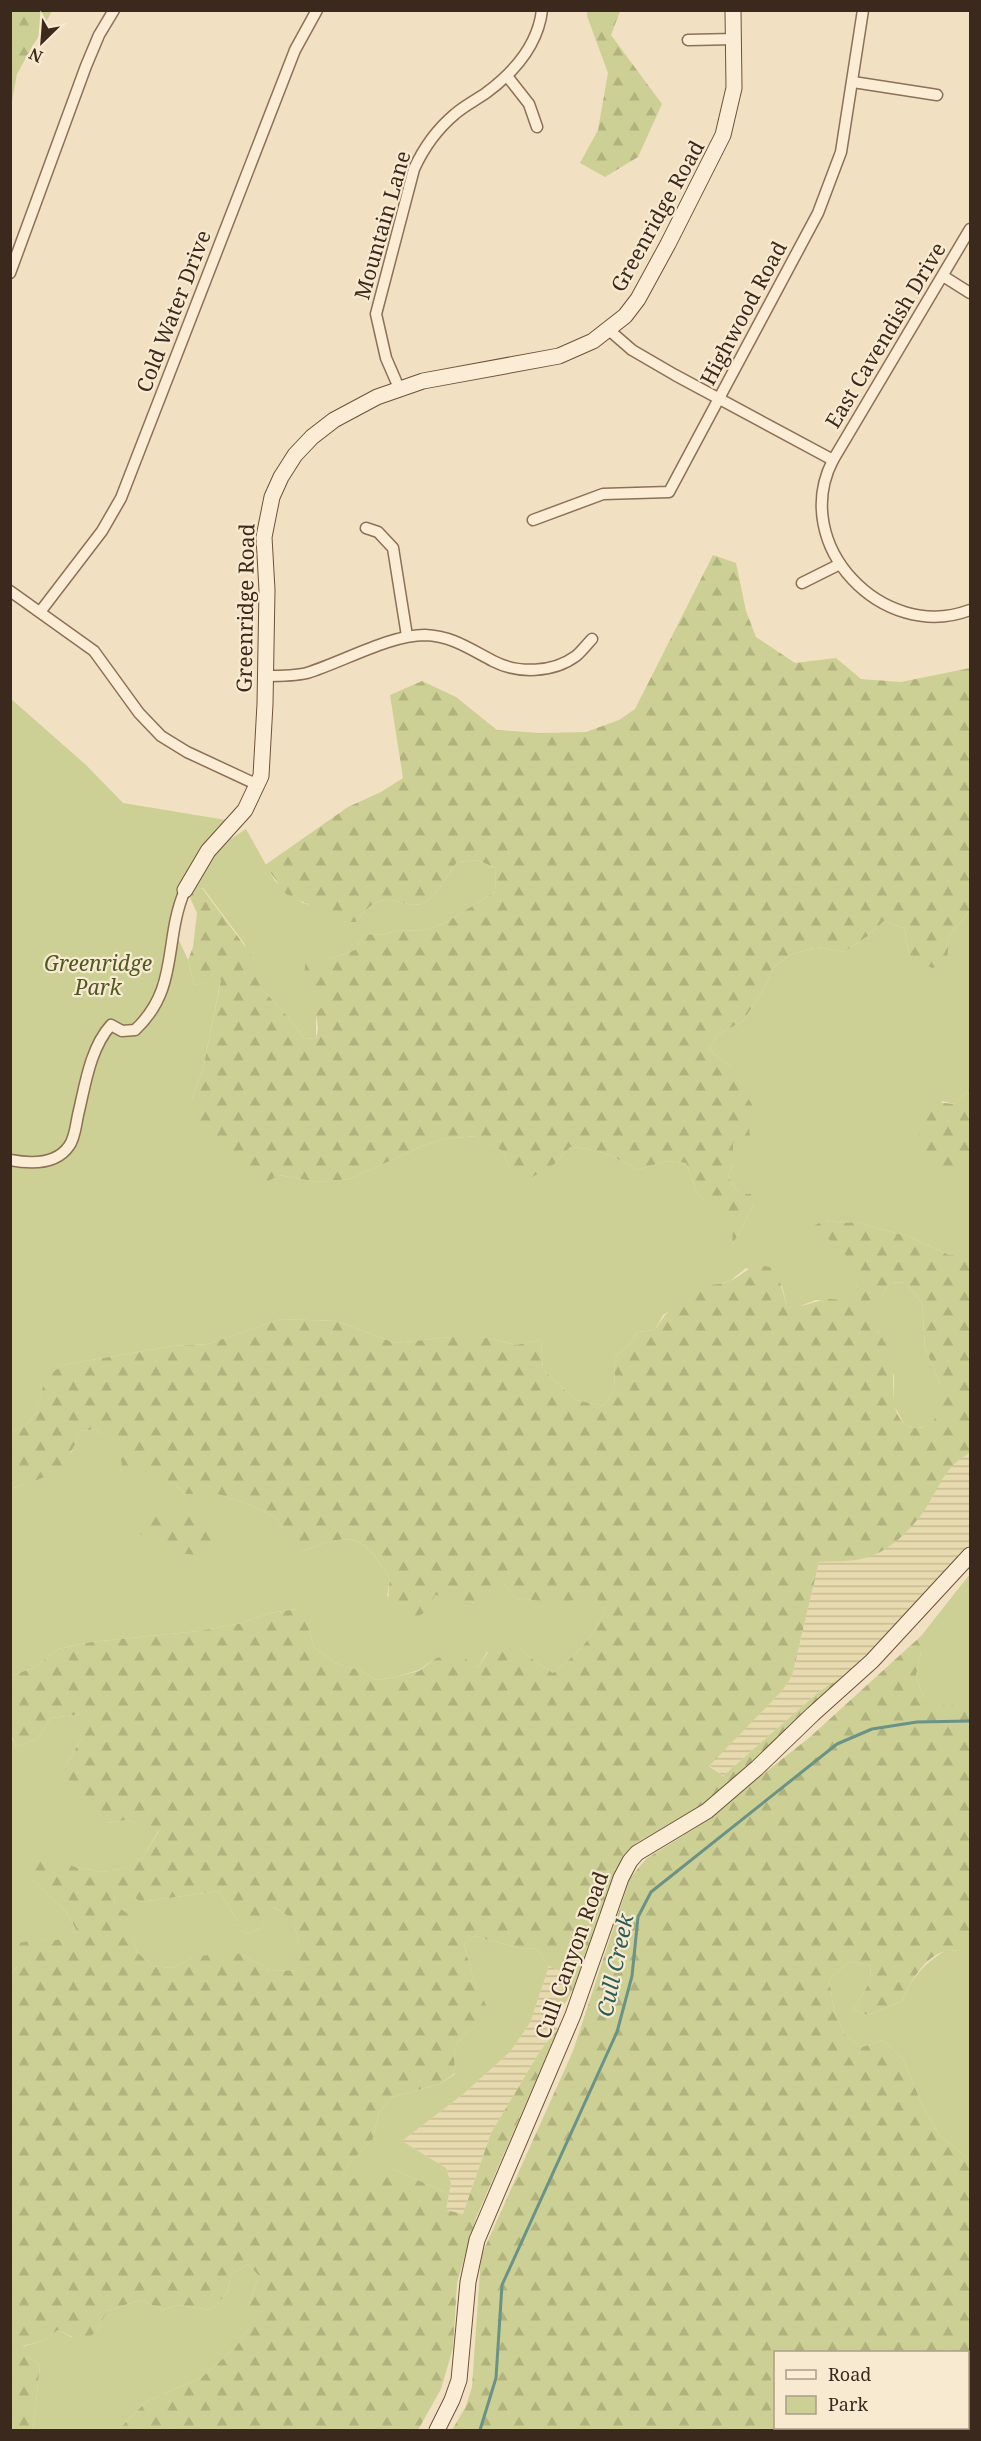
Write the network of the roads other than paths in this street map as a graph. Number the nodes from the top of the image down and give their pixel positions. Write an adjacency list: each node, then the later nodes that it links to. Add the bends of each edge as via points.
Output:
1 (114, 10): 13 (street, via 86,66)
2 (317, 10): 26 (street, Cold Water Drive, via 295,50 121,498 102,531)
3 (542, 10): 8 (street, Mountain Lane, via 536,35)
4 (733, 10): 6 (street, Greenridge Road)
5 (863, 10): 9 (street, Highwood Road)
6 (735, 39): 7 (street); 16 (street, Greenridge Road, via 734,88 717,150 638,299)
7 (688, 40)
8 (507, 76): 11 (street, via 529,104); 17 (street, Mountain Lane, via 446,122 428,142 414,169 376,314 386,358)
9 (853, 82): 10 (street); 18 (street, Highwood Road, via 841,152 818,213)
10 (937, 95)
11 (537, 126)
12 (970, 229): 14 (street, East Cavendish Drive)
13 (11, 268)
14 (942, 276): 15 (street); 19 (street, East Cavendish Drive)
15 (970, 293)
16 (609, 330): 17 (street, Greenridge Road, via 559,356); 18 (street, via 632,350)
17 (399, 388): 29 (street, Greenridge Road, via 356,408 312,437 281,477 272,497 264,537)
18 (719, 398): 19 (street); 20 (street, Highwood Road, via 669,492 603,494)
19 (833, 460): 22 (street, East Cavendish Drive, via 822,503 827,537)
20 (533, 520)
21 (366, 528): 27 (street, via 378,532 393,548)
22 (840, 564): 23 (street); 25 (street, East Cavendish Drive, via 869,596 898,611 949,616)
23 (802, 584)
24 (10, 591): 26 (street)
25 (970, 610)
26 (40, 612): 30 (street, via 94,651 139,713 161,736)
27 (407, 636): 28 (street, via 444,637 504,665 534,670 576,656); 29 (street, via 306,673)
28 (592, 639)
29 (266, 676): 30 (street, Greenridge Road, via 264,761)
30 (258, 785): 31 (street, Greenridge Road, via 245,810 208,851)
31 (185, 890): 32 (street, Greenridge Road, via 178,905 165,985 156,1005 135,1030 122,1031 111,1025 101,1036 69,1146 54,1160)
32 (10, 1160)
33 (970, 1555): 34 (street, Cull Canyon Road, via 872,1661 757,1768 707,1811 650,1844 630,1861 573,2015 477,2240 468,2282 459,2380)
34 (437, 2430)

